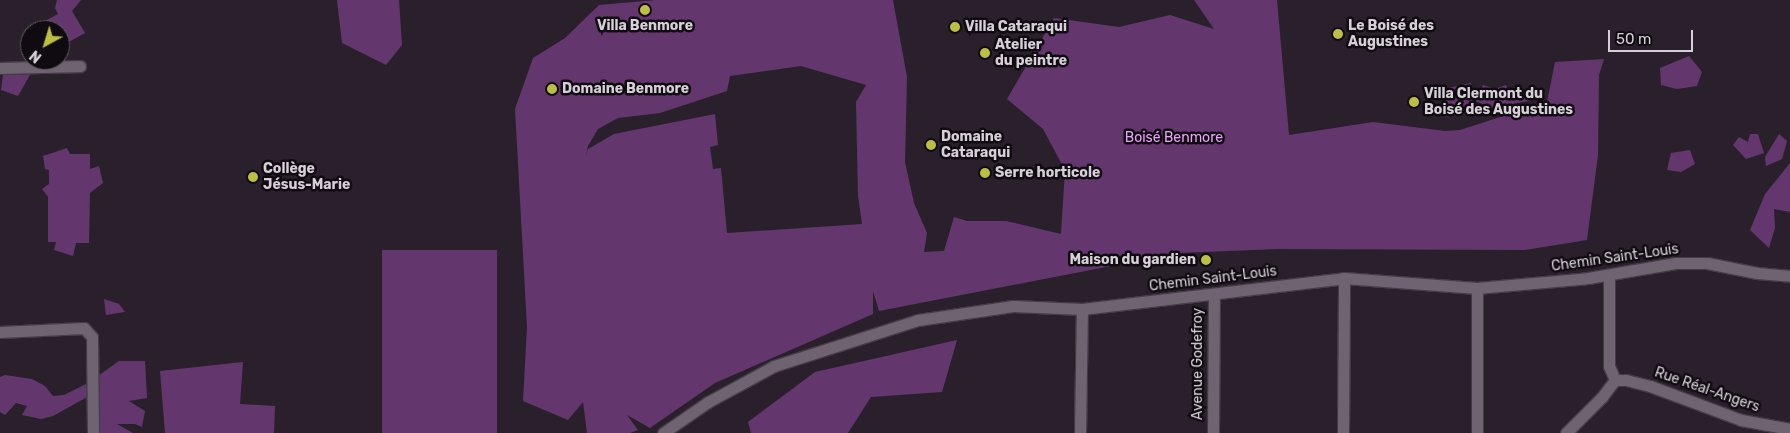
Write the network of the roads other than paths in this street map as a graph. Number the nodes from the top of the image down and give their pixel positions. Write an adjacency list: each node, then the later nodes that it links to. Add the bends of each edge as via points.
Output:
1 (80, 66): 2 (street)
2 (2, 68)
3 (1609, 275): 4 (street, Chemin Saint-Louis, via 1684,263 1707,263); 6 (street, Chemin Saint-Louis); 10 (street, via 1609,366)
4 (1790, 276)
5 (1344, 278): 6 (street, Chemin Saint-Louis); 7 (street, Chemin Saint-Louis); 16 (street)
6 (1477, 288): 17 (street)
7 (1214, 295): 8 (street, Chemin Saint-Louis); 15 (street, Avenue Godefroy)
8 (1082, 309): 13 (street, Chemin Saint-Louis, via 1013,306 918,320 774,366 708,402); 14 (street)
9 (0, 332): 12 (street, via 84,328 92,337)
10 (1615, 380): 11 (street, Rue Réal-Angers, via 1650,386 1741,420); 18 (street)
11 (1790, 429)
12 (93, 433)
13 (662, 433)
14 (1080, 433)
15 (1213, 433)
16 (1343, 433)
17 (1477, 433)
18 (1566, 433)

